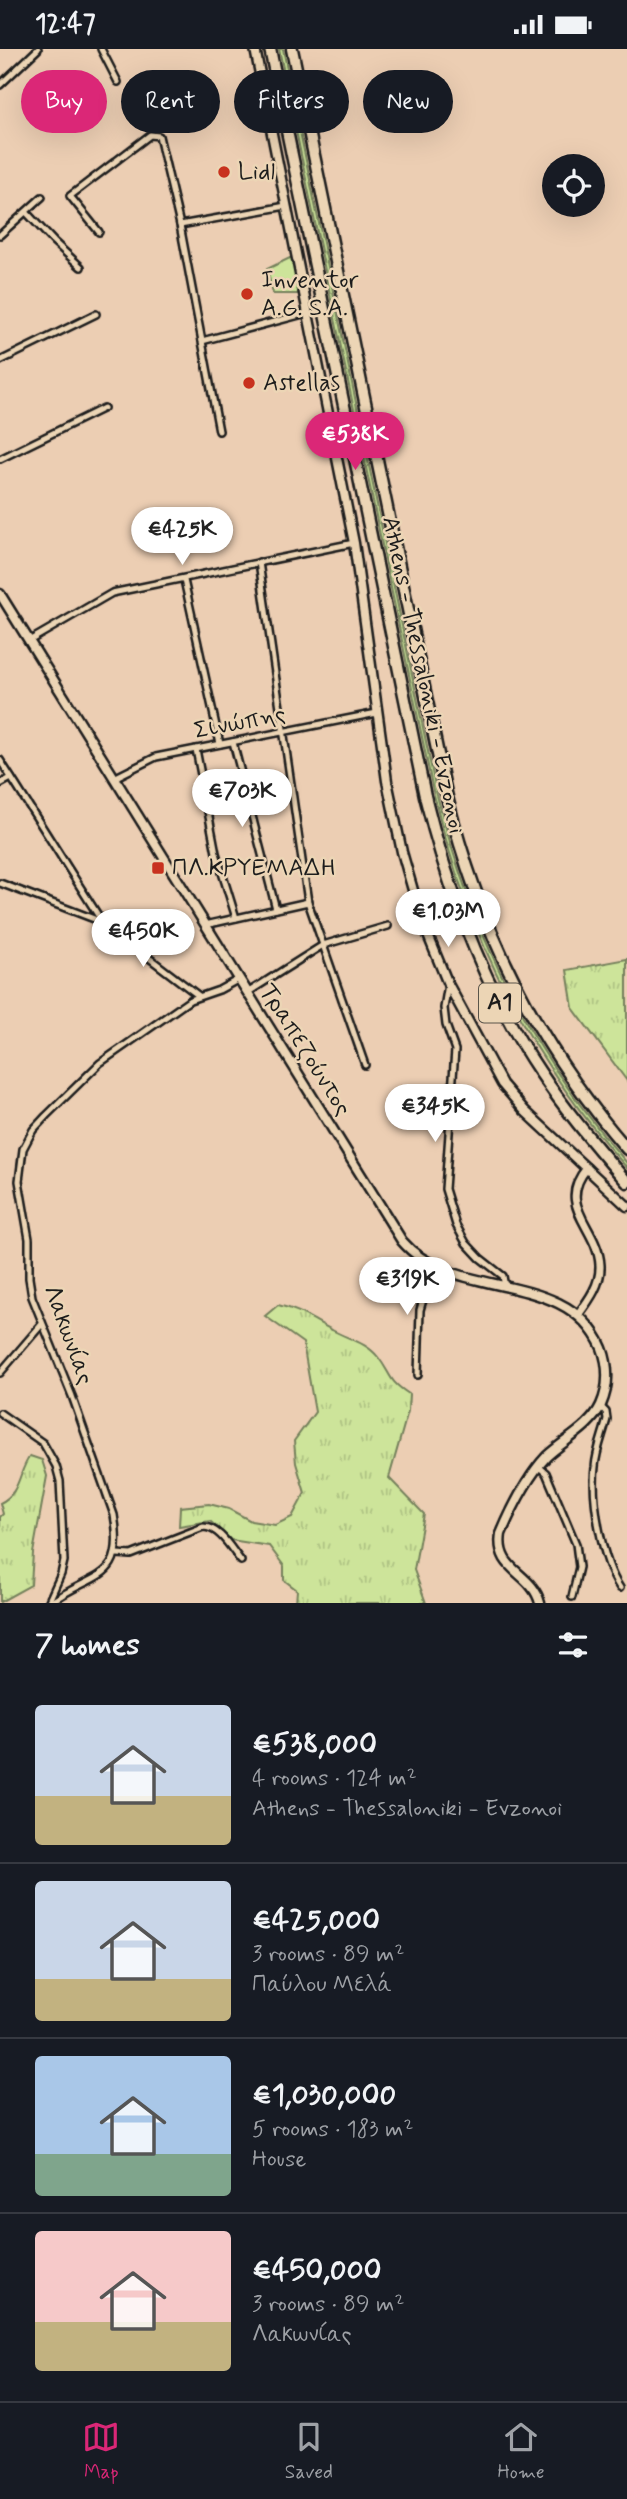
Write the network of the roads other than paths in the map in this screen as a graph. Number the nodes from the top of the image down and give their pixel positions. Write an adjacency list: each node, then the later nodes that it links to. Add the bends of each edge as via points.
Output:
1 (38, 49): 7 (street)
2 (101, 49): 6 (street)
3 (256, 49): 9 (main road)
4 (270, 49): 51 (highway, Athens - Thessaloniki - Evzonoi / Α1, via 425,796 444,867 477,955 519,1038 568,1110)
5 (292, 49): 49 (highway, Athens - Thessaloniki - Evzonoi / Α1, via 446,793 465,862 497,946 533,1019 571,1079)
6 (118, 82)
7 (0, 85)
8 (42, 197): 10 (street)
9 (286, 206): 11 (street); 15 (main road)
10 (26, 212): 13 (street); 14 (street)
11 (180, 225): 12 (street, via 159,135 150,135 70,196); 17 (street)
12 (99, 232)
13 (0, 235)
14 (81, 267)
15 (307, 313): 17 (street); 22 (main road)
16 (96, 314): 18 (street)
17 (202, 341): 20 (street)
18 (0, 361)
19 (104, 408): 21 (street)
20 (219, 431)
21 (0, 459)
22 (354, 543): 23 (street); 27 (main road)
23 (259, 562): 24 (street); 28 (street)
24 (184, 579): 26 (street, via 112,593); 30 (street)
25 (0, 594): 26 (main road, Τραπεζούντος)
26 (29, 641): 34 (main road, Τραπεζούντος)
27 (377, 713): 28 (street, Σινώπης); 45 (main road, via 402,852 432,950)
28 (284, 732): 29 (street, Σινώπης); 37 (street)
29 (233, 742): 30 (street, Σινώπης); 38 (street)
30 (220, 744): 31 (street, Σινώπης)
31 (196, 750): 34 (street, Σινώπης, via 156,757); 39 (street, via 216,853)
32 (0, 760): 33 (street)
33 (11, 778): 35 (street); 40 (street)
34 (114, 778): 41 (main road, Τραπεζούντος)
35 (0, 784)
36 (0, 883): 40 (street)
37 (308, 902): 38 (street); 43 (street)
38 (276, 909): 39 (street)
39 (236, 918): 41 (street)
40 (102, 922): 47 (street)
41 (205, 925): 44 (main road, Τραπεζούντος)
42 (388, 926): 43 (street)
43 (323, 945): 46 (street); 48 (street)
44 (239, 979): 46 (main road, Τραπεζούντος); 47 (street, Λακωνίας)
45 (448, 984): 50 (main road, via 509,1093); 54 (street, via 444,1008 454,1050 444,1189 462,1238 503,1276)
46 (247, 993): 53 (main road, Τραπεζούντος, via 396,1233 416,1256)
47 (199, 996): 56 (street, Λακωνίας, via 100,1063 26,1141 19,1181 29,1238 32,1297)
48 (365, 1065)
49 (627, 1149)
50 (587, 1168): 52 (main road); 55 (street, via 577,1179 575,1197 600,1265 596,1289)
51 (627, 1182)
52 (627, 1206)
53 (433, 1266): 54 (main road, Τραπεζούντος); 58 (street, via 420,1310)
54 (505, 1287): 55 (main road, Τραπεζούντος, via 552,1300)
55 (578, 1315): 59 (main road, Τραπεζούντος, via 597,1337 607,1364)
56 (42, 1324): 57 (street); 62 (street, Λακωνίας, via 114,1515)
57 (0, 1373)
58 (418, 1375)
59 (600, 1406): 61 (main road); 64 (street, via 607,1419 595,1464 595,1489 608,1568)
60 (0, 1413): 66 (street, via 43,1443 60,1481 64,1561)
61 (538, 1466): 65 (street, via 546,1473 576,1544 579,1566); 67 (main road, via 506,1523 500,1547 503,1558 532,1586)
62 (117, 1554): 63 (street, via 131,1555 210,1527); 66 (street, via 108,1569)
63 (241, 1561)
64 (620, 1588)
65 (572, 1597)
66 (49, 1603)
67 (540, 1603)

